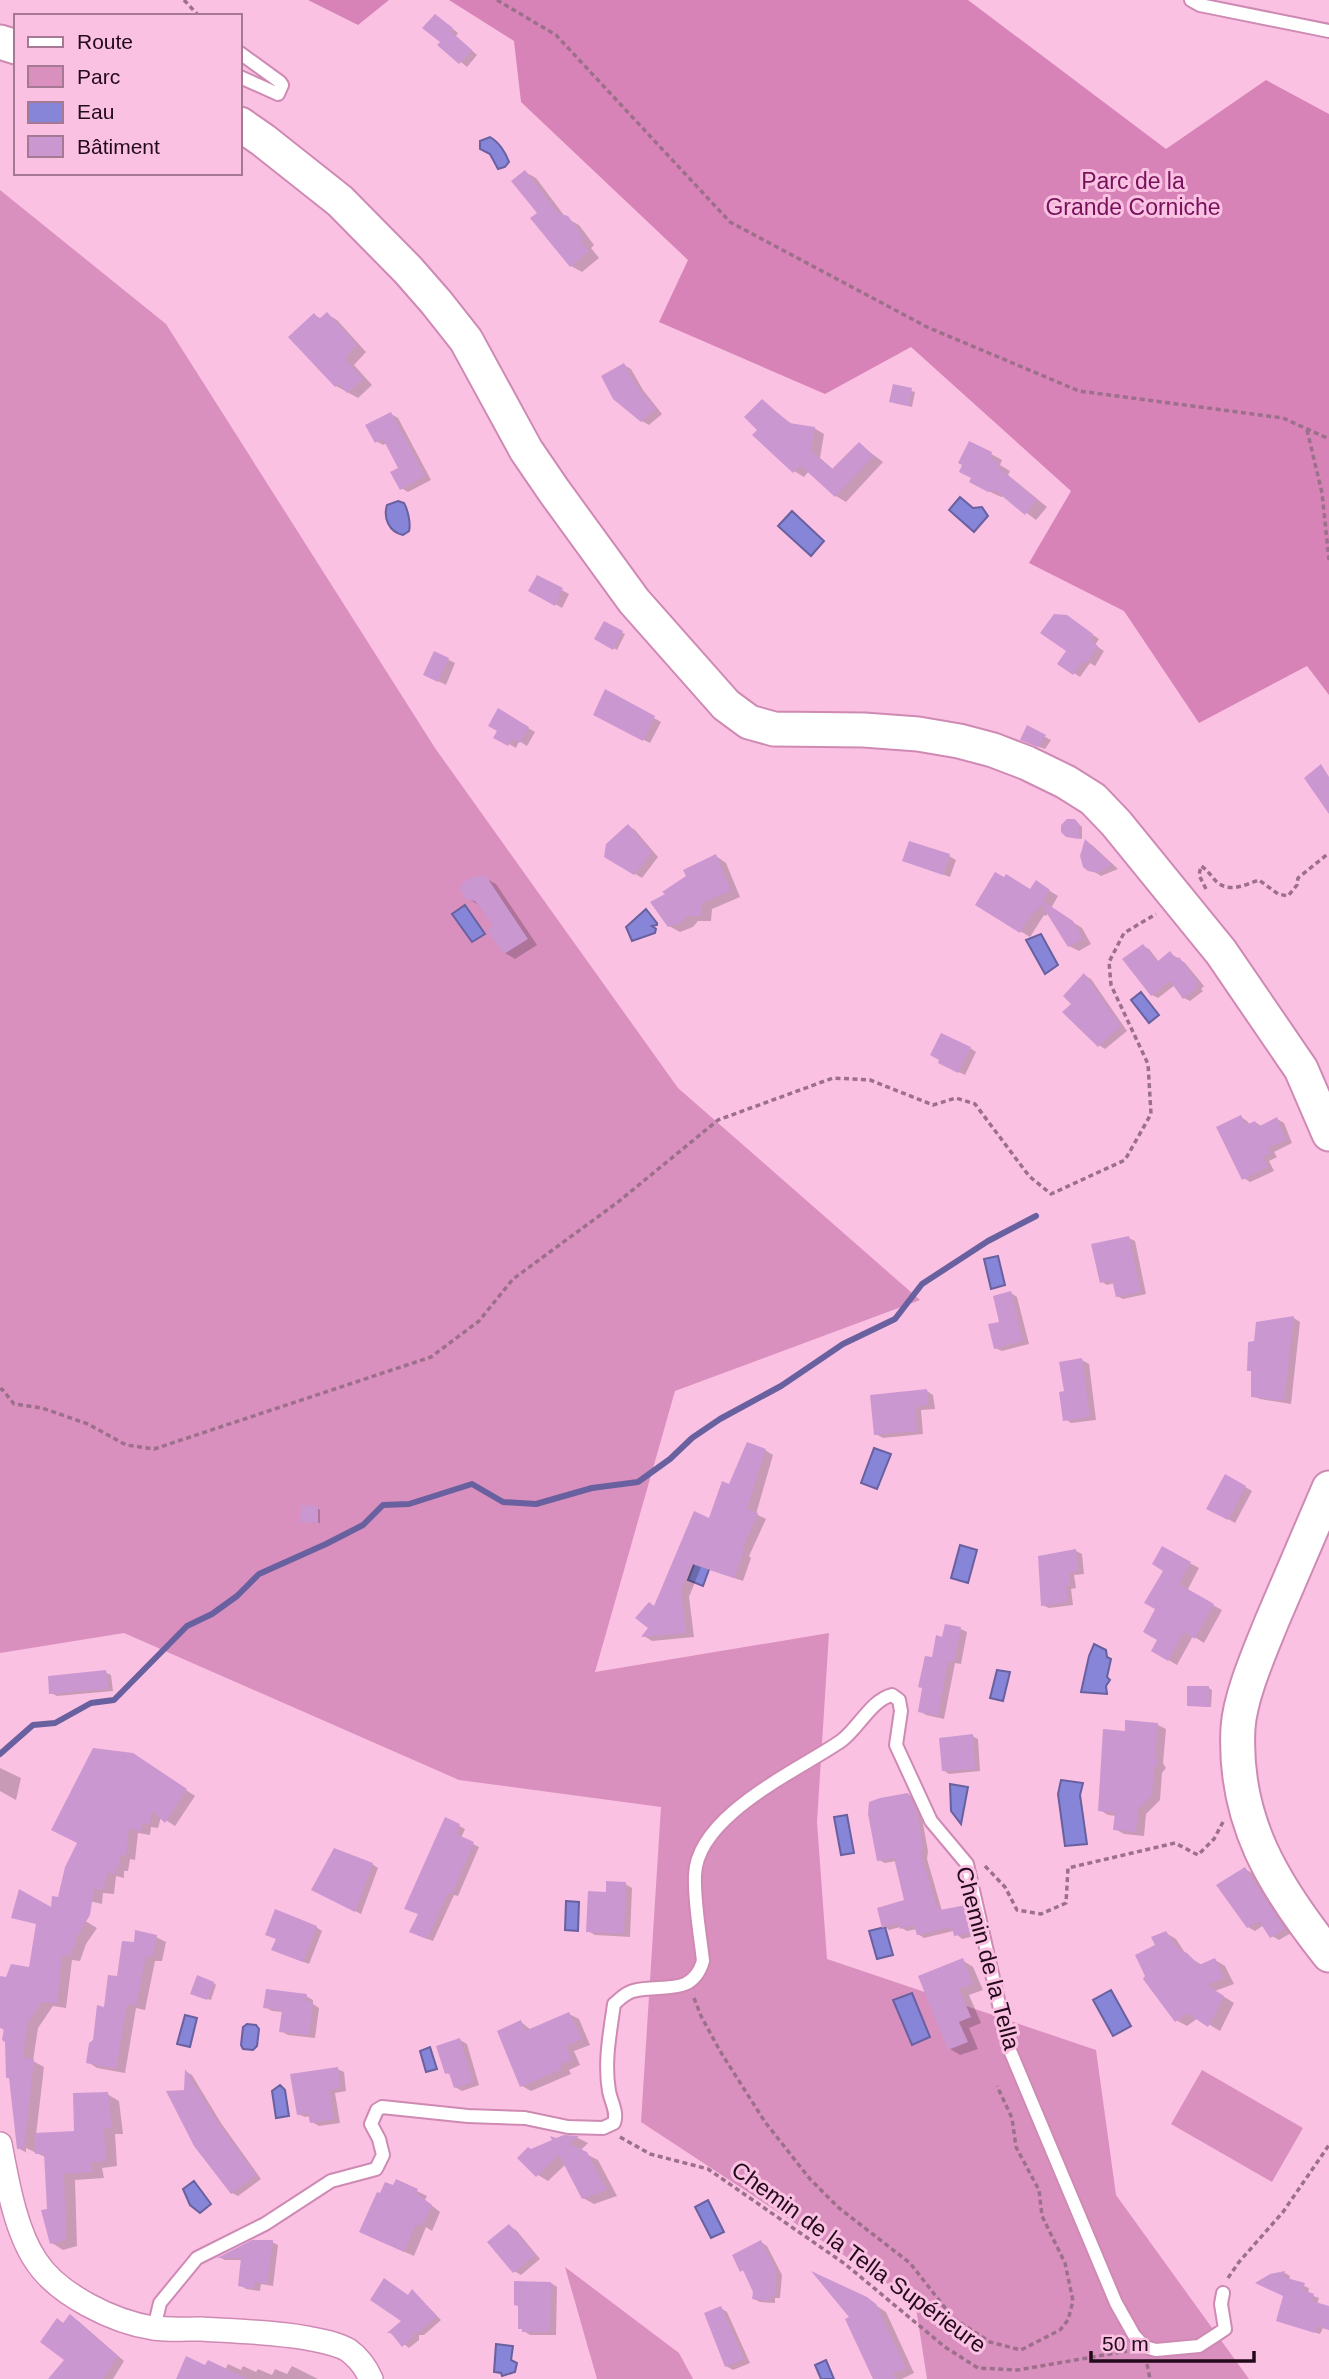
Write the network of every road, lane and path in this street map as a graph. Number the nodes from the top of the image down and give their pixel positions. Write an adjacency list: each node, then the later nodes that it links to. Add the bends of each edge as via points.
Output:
1 (184, 0): 4 (path)
2 (497, 0): 9 (path, via 556,35 730,222 914,320 1079,391 1283,418)
3 (1191, 0): 5 (lane)
4 (197, 14)
5 (1329, 31)
6 (242, 54): 7 (lane, via 282,85 278,94)
7 (242, 78)
8 (242, 125): 13 (main road, via 340,201 436,302 466,340 526,450 554,491 634,601 726,705 749,722 774,729 918,734 993,750 1027,763 1093,799)
9 (1307, 430): 10 (path); 11 (path, via 1322,493)
10 (1329, 439)
11 (1329, 560)
12 (1329, 853): 13 (path, via 1298,878 1288,896 1259,880 1226,887 1201,866 1198,872 1204,895 1191,891)
13 (1180, 900): 14 (main road, via 1301,1069); 15 (path, via 1124,933 1109,962 1111,985 1148,1064 1151,1114 1125,1160 1051,1194 1029,1176 975,1104 956,1098 933,1105 870,1080 833,1078 718,1120 618,1202 513,1279 479,1321 431,1357 154,1449 126,1445 88,1424 14,1404)
14 (1329, 1134)
15 (0, 1390)
16 (1329, 1488): 17 (main road, via 1253,1667 1238,1726)
17 (1247, 1816): 18 (path, via 1225,1817 1214,1839 1198,1855 1175,1843 1068,1868 1066,1903 1041,1914 1017,1910 1005,1887 980,1861); 19 (main road, via 1293,1911)
18 (967, 1864): 20 (lane, Chemin de la Tella, via 931,1821 919,1797 896,1745 899,1700 886,1696 848,1736 758,1791 710,1836 695,1873 703,1961 695,1979); 27 (lane, Chemin de la Tella, via 1009,2048 1116,2302)
19 (1329, 1955)
20 (686, 1984): 21 (path, via 720,2051 765,2122 810,2179 839,2208 910,2263 953,2318 990,2342 1021,2350 1060,2330 1073,2301 1065,2263 1042,2216 1039,2190 1016,2147 1012,2118); 22 (lane, via 632,1991 614,2004 606,2066 615,2120)
21 (997, 2085)
22 (603, 2128): 26 (lane, via 382,2107 371,2124 383,2155 376,2169 331,2181 265,2224 197,2258 160,2304); 27 (path, Chemin de la Tella Supérieure, via 650,2154 708,2169 845,2264 945,2347 978,2368 1018,2370)
23 (0, 2144): 26 (street, via 24,2235 50,2280 116,2318)
24 (1329, 2145): 25 (path, via 1283,2212 1239,2262)
25 (1223, 2293): 27 (lane, via 1224,2329 1213,2339 1179,2349)
26 (154, 2328): 28 (street, via 258,2331 325,2342 348,2350)
27 (1145, 2347)
28 (371, 2379)

